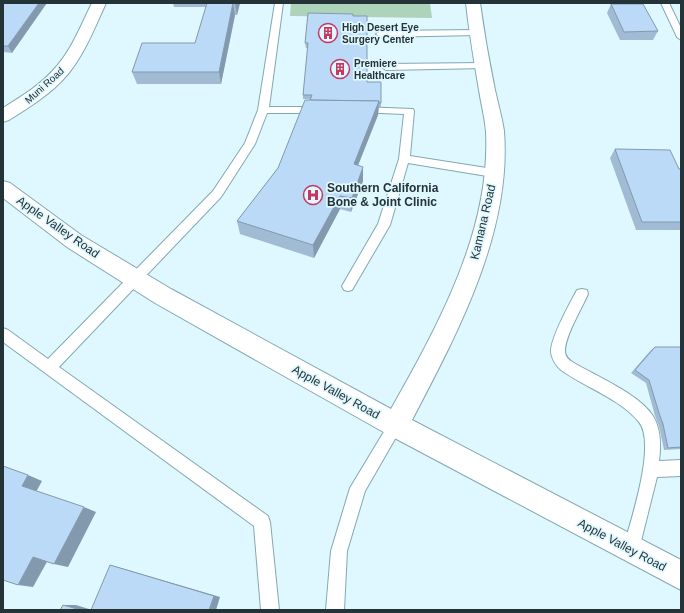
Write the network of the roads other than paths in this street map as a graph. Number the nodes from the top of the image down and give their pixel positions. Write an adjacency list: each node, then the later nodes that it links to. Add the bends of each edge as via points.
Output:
1 (99, 3): 14 (street, Muni Road, via 62,71 31,98)
2 (279, 3): 11 (lane)
3 (473, 3): 6 (street, Kamana Road)
4 (665, 3): 5 (lane)
5 (677, 22): 8 (lane)
6 (476, 33): 7 (lane); 10 (street, Kamana Road)
7 (380, 34)
8 (681, 37)
9 (386, 66): 10 (lane)
10 (483, 66): 16 (street, Kamana Road, via 495,136)
11 (264, 110): 12 (lane); 18 (lane, via 250,144 217,194)
12 (325, 110)
13 (348, 110): 15 (lane, via 409,111)
14 (3, 116)
15 (404, 159): 16 (lane); 19 (lane, via 384,225)
16 (493, 173): 23 (street, Kamana Road, via 492,191 473,269 428,366)
17 (3, 188): 18 (street, Apple Valley Road, via 74,241)
18 (136, 279): 22 (lane); 23 (street, Apple Valley Road, via 162,296)
19 (348, 286)
20 (582, 294): 25 (lane, via 558,350 561,361 631,405 648,422 653,444)
21 (3, 334): 22 (lane)
22 (49, 368): 28 (lane, via 262,522)
23 (396, 425): 26 (street, Apple Valley Road); 29 (lane, via 358,488 339,551)
24 (681, 468): 25 (lane)
25 (652, 469): 26 (lane)
26 (631, 549): 27 (street, Apple Valley Road)
27 (681, 576)
28 (270, 610)
29 (335, 610)

